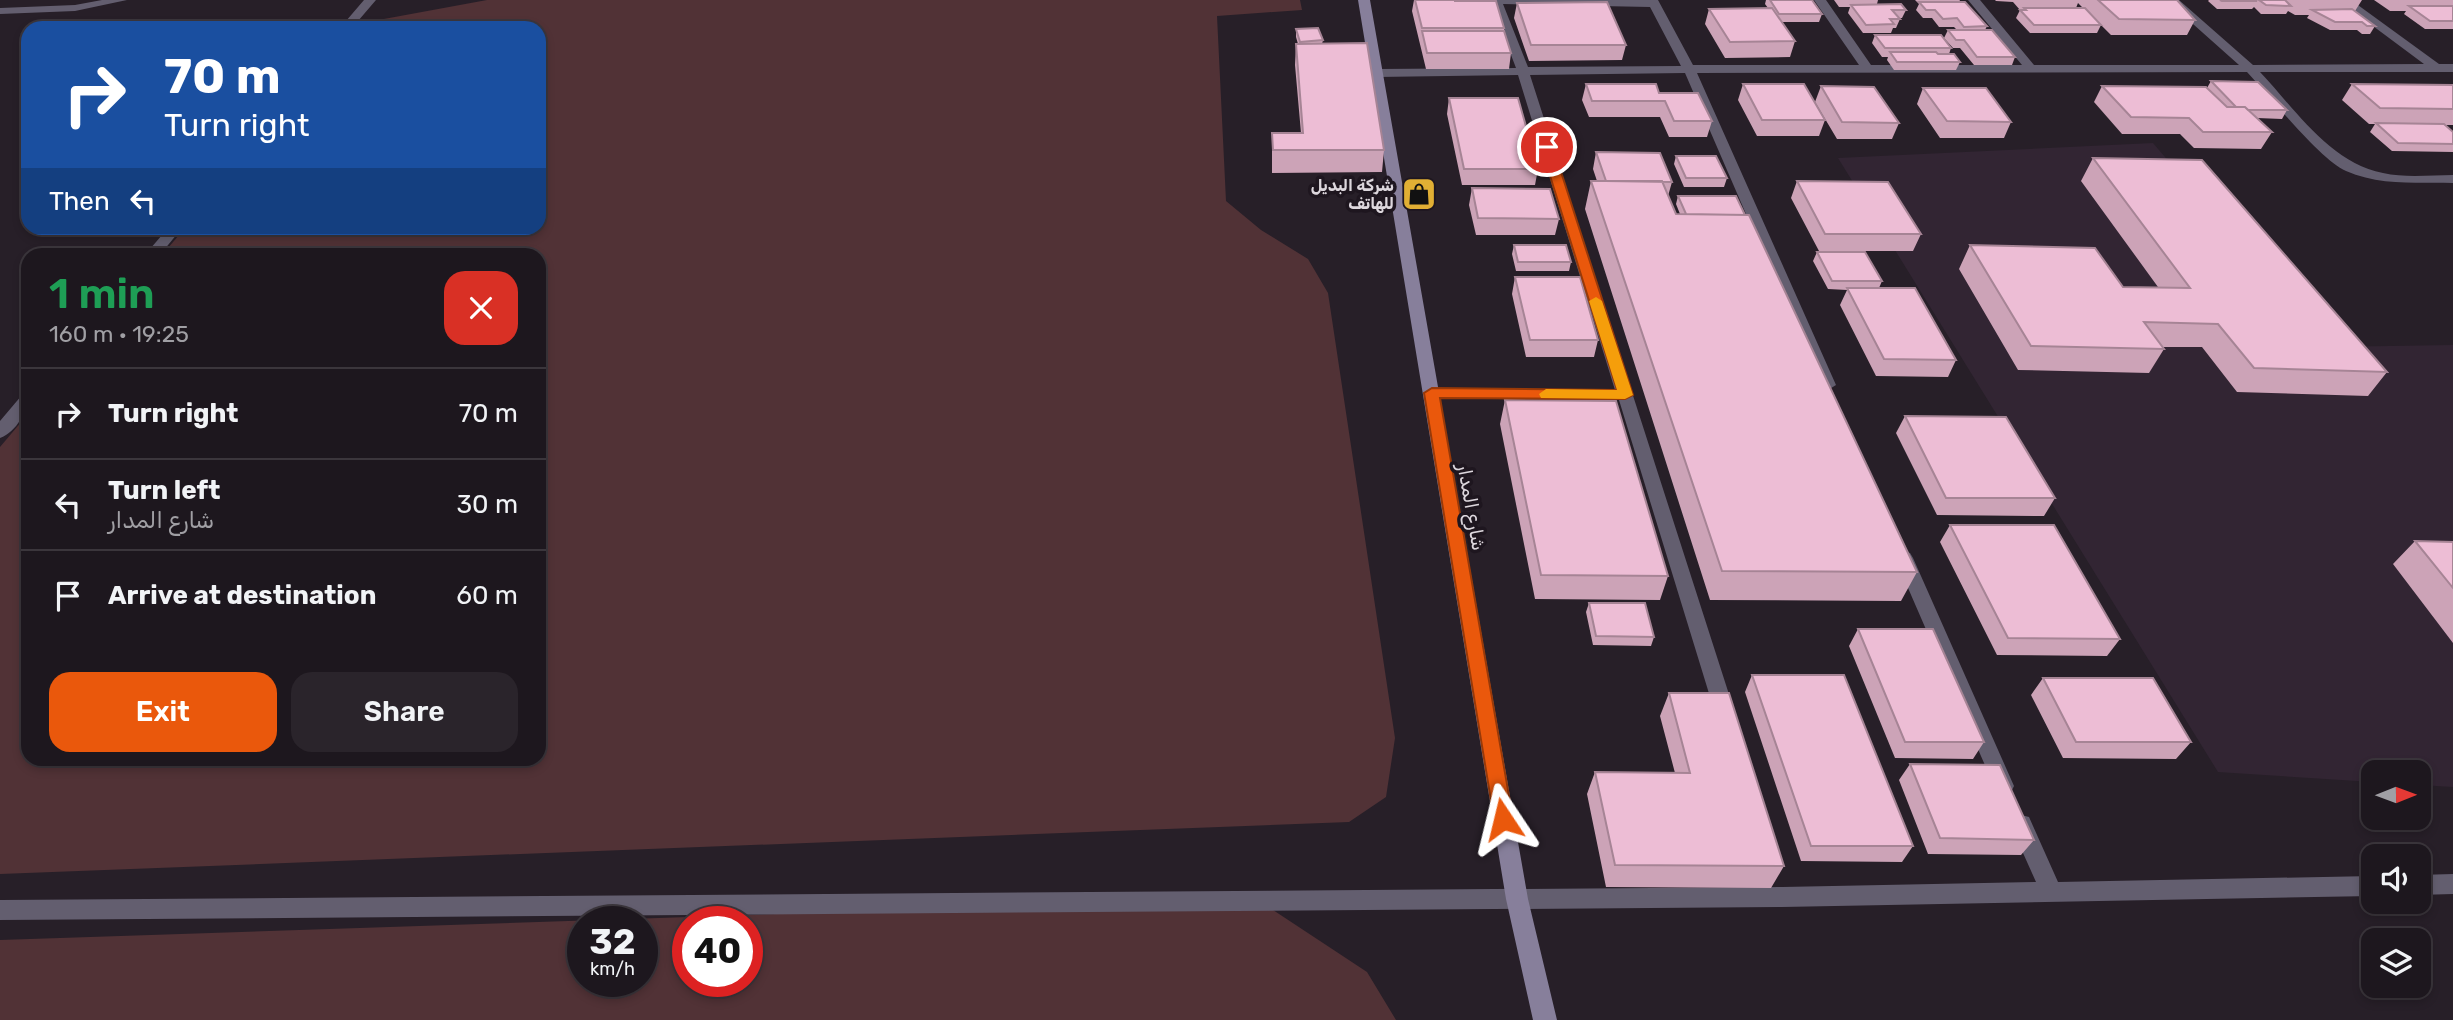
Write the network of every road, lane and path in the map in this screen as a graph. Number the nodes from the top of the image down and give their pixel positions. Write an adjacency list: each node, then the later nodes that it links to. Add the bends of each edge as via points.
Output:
1 (121, 0): 10 (street, via 75,8)
2 (370, 0): 11 (street)
3 (1364, 0): 19 (street, شارع المدار)
4 (1820, 0): 15 (street)
5 (1974, 0): 16 (street)
6 (2172, 0): 17 (street)
7 (2344, 0): 12 (street)
8 (1496, 1): 9 (street); 18 (street)
9 (1653, 2): 14 (street)
10 (0, 11)
11 (352, 21)
12 (2436, 68): 13 (street); 17 (street)
13 (2453, 68)
14 (1689, 69): 15 (street); 18 (street); 23 (street)
15 (1868, 70): 16 (street)
16 (2032, 70): 17 (street)
17 (2252, 70): 20 (street, via 2330,154 2349,168 2384,178)
18 (1523, 71): 19 (street); 22 (street)
19 (1377, 73): 21 (street, شارع المدار)
20 (2453, 179)
21 (1432, 393): 22 (street); 32 (street, شارع المدار)
22 (1625, 395): 27 (street)
23 (1834, 399)
24 (21, 407): 25 (street)
25 (0, 432)
26 (1896, 538): 31 (street)
27 (1728, 725)
28 (2453, 884): 29 (street)
29 (2431, 885)
30 (2361, 886): 31 (street)
31 (2052, 894): 32 (street, via 1780,890)
32 (1517, 899): 33 (street); 34 (street, شارع المدار)
33 (0, 910)
34 (1545, 1020)

